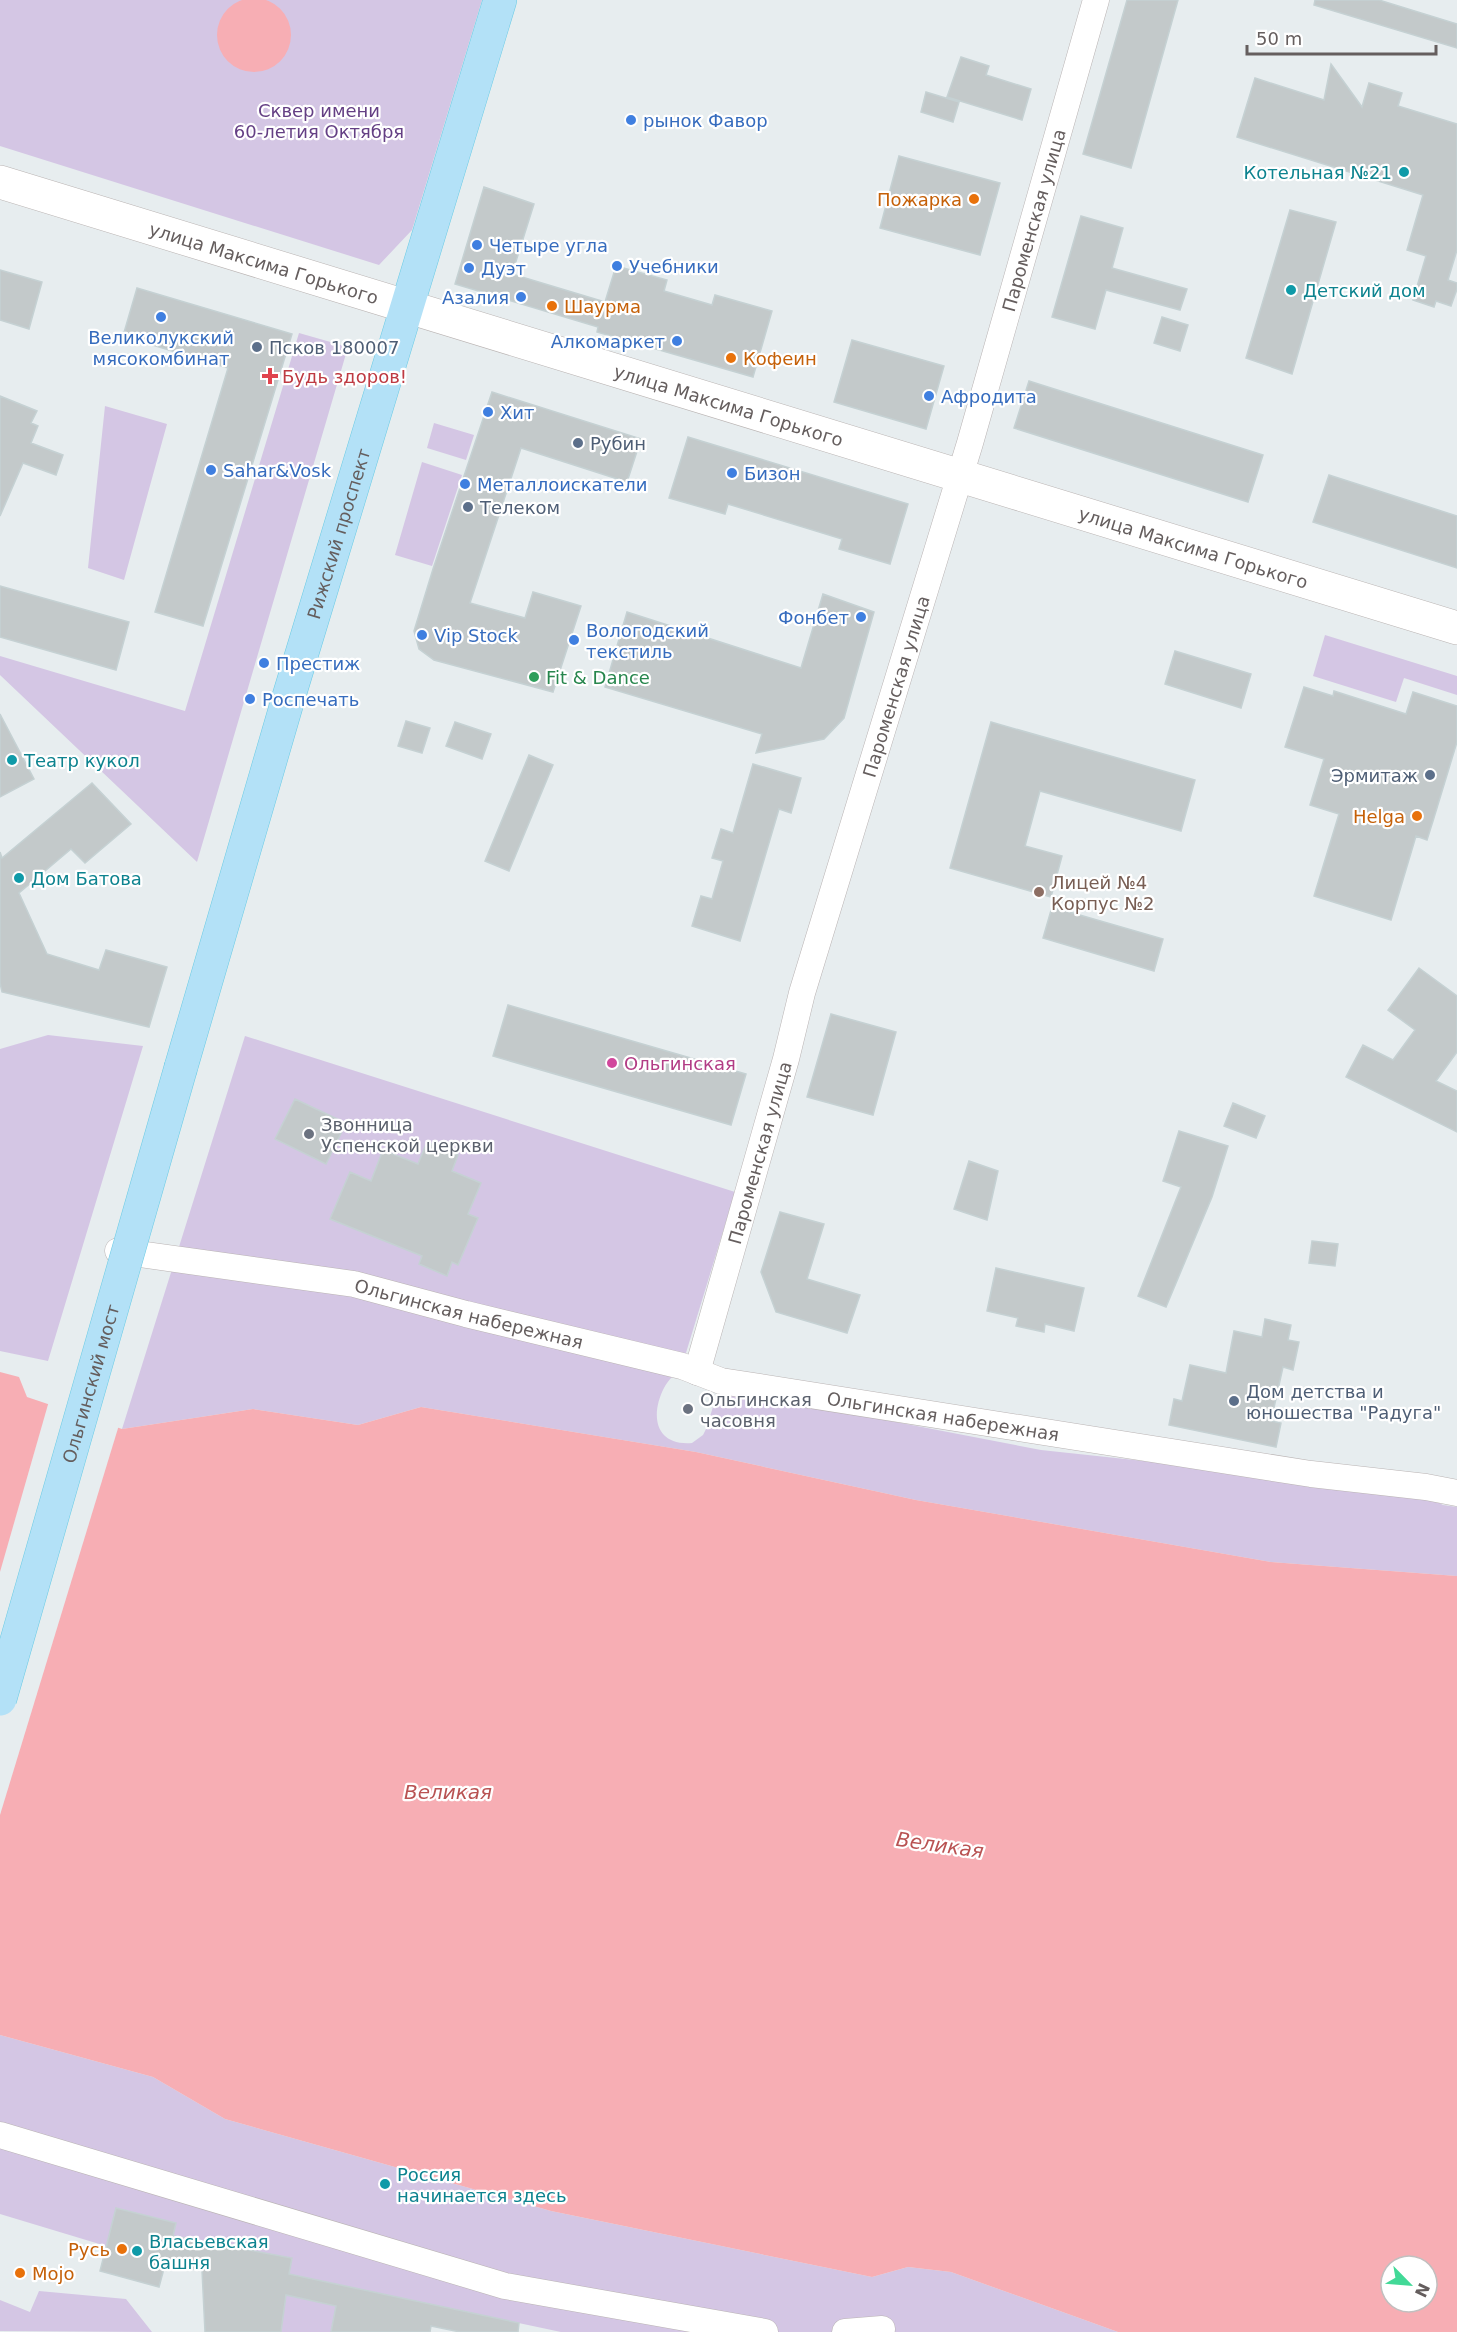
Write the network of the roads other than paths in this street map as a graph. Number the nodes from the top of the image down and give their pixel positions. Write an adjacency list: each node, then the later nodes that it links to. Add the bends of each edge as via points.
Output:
1 (500, 0): 4 (main road, Рижский проспект)
2 (1096, 0): 5 (street, Пароменская улица)
3 (0, 182): 4 (main road, улица Максима Горького)
4 (408, 306): 5 (main road, улица Максима Горького); 7 (main road, Рижский проспект, via 292,684)
5 (960, 476): 6 (main road, улица Максима Горького); 9 (street, Пароменская улица, via 802,993)
6 (1457, 628)
7 (181, 1067): 11 (main road, Ольгинский мост, bridge)
8 (118, 1251): 9 (street, Ольгинская набережная, via 354,1284)
9 (697, 1372): 10 (street, Ольгинская набережная, via 722,1381 1021,1430)
10 (1457, 1493)
11 (0, 1699)
12 (0, 2135): 14 (street, via 505,2286)
13 (882, 2329): 15 (street)
14 (765, 2332)
15 (845, 2332)

